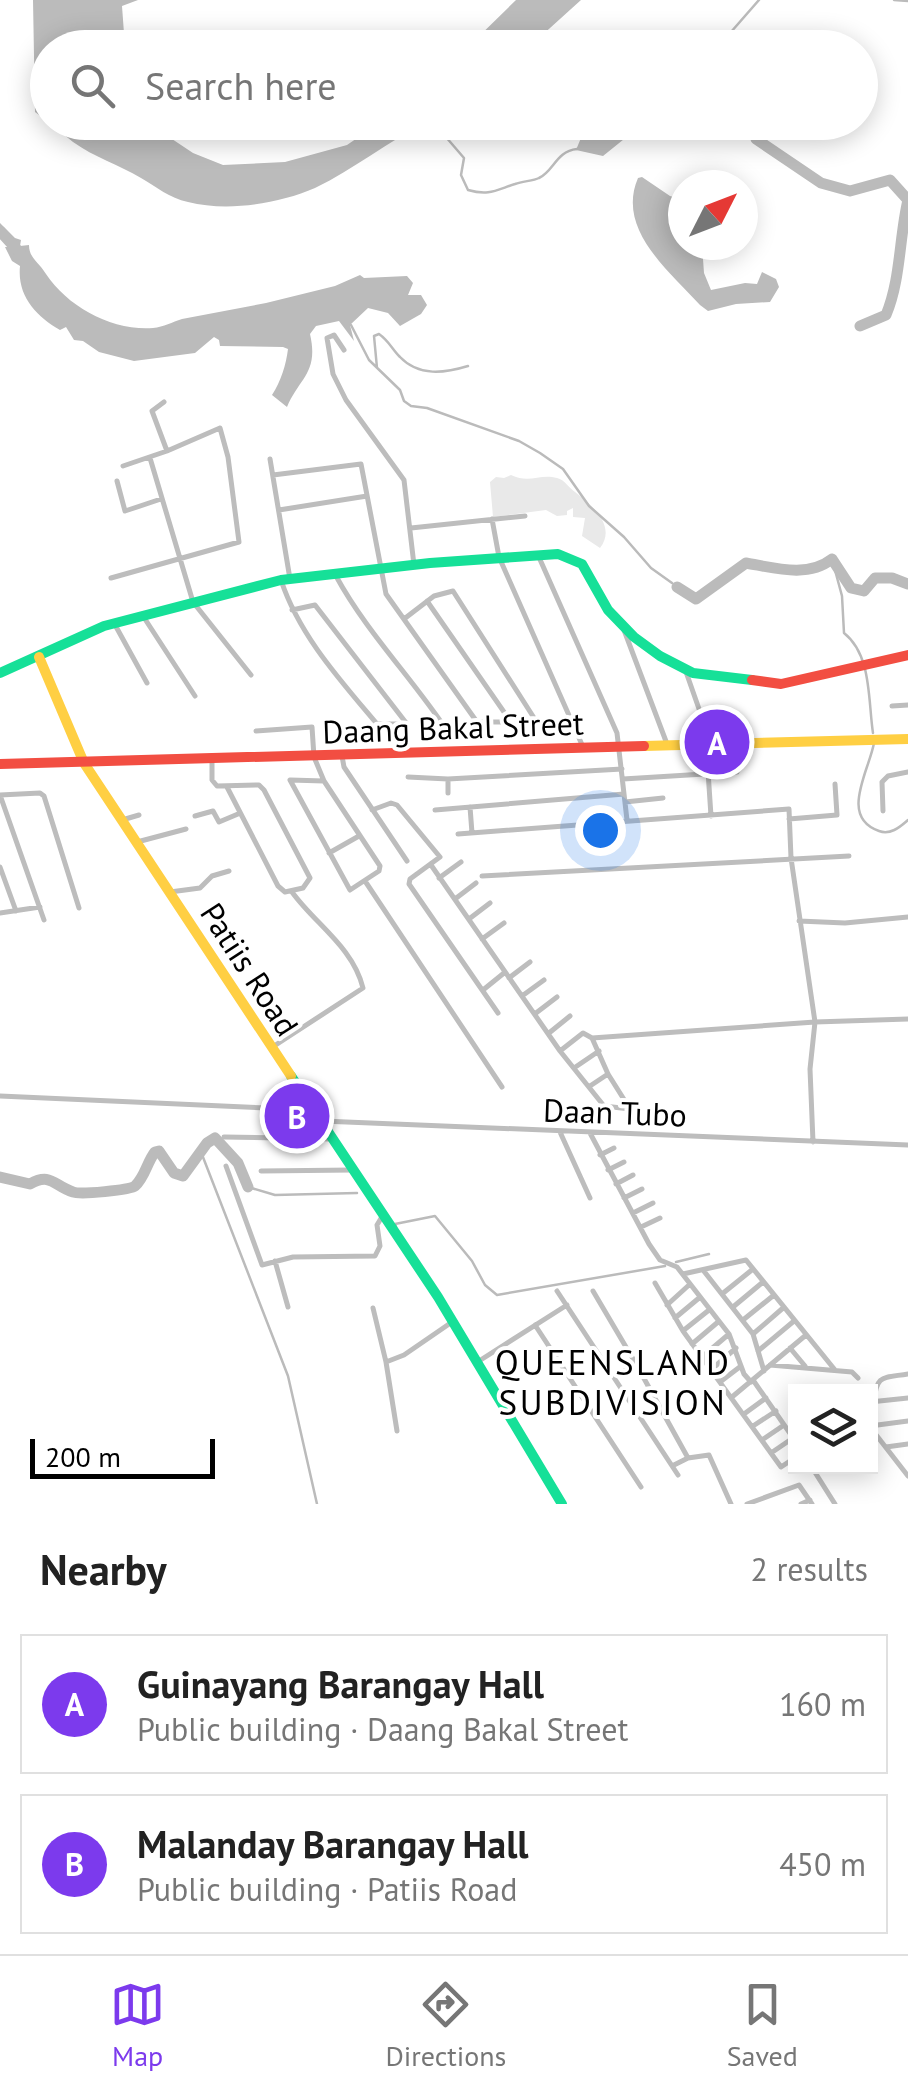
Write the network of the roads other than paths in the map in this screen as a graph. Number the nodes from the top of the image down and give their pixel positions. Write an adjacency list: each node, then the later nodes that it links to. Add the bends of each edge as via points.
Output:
1 (344, 350): 14 (street, via 332,334 326,339 346,400 404,480)
2 (164, 402): 3 (street, via 152,410)
3 (167, 451): 4 (street); 17 (street, via 220,428 239,542)
4 (150, 458): 6 (street); 10 (street)
5 (270, 459): 7 (street)
6 (124, 466)
7 (272, 475): 9 (street, via 362,464); 11 (street)
8 (117, 482): 10 (street, via 125,511)
9 (367, 496): 11 (street); 19 (street)
10 (161, 499): 17 (street)
11 (279, 510): 22 (street)
12 (525, 516): 13 (street)
13 (492, 519): 14 (street); 16 (street)
14 (411, 528): 18 (street)
15 (538, 555): 16 (street); 29 (street, via 575,559); 45 (street)
16 (499, 557): 18 (street); 46 (street)
17 (180, 560): 21 (street); 24 (street)
18 (414, 565): 19 (street)
19 (381, 568): 20 (street); 27 (street, via 386,594)
20 (335, 573): 22 (street); 41 (street, via 353,607)
21 (111, 578)
22 (286, 579): 24 (street); 25 (street)
23 (427, 601): 27 (street); 39 (street); 39 (street, via 453,591 537,722)
24 (194, 602): 26 (street); 34 (street)
25 (292, 610): 25 (street, via 376,724 407,724 315,604)
26 (143, 616): 28 (street); 36 (street)
27 (404, 620): 39 (street, via 477,722)
28 (114, 623): 31 (street); 35 (street)
29 (622, 625): 32 (street); 43 (street)
30 (908, 655): 32 (street, via 772,684)
31 (39, 657): 33 (street); 50 (street, Patiis Road)
32 (684, 669): 44 (street)
33 (0, 673)
34 (251, 674)
35 (147, 683)
36 (195, 696)
37 (908, 705): 38 (street)
38 (892, 706)
39 (511, 722)
40 (256, 731): 48 (street, via 312,727)
41 (450, 734)
42 (908, 739): 44 (street, Daang Bakal Street)
43 (667, 744): 44 (street, Daang Bakal Street); 45 (street, Daang Bakal Street)
44 (706, 744): 53 (street)
45 (620, 746): 46 (street, Daang Bakal Street); 52 (street)
46 (583, 747): 47 (street, Daang Bakal Street)
47 (342, 756): 48 (street, Daang Bakal Street); 67 (street)
48 (314, 757): 49 (street, Daang Bakal Street); 59 (street)
49 (212, 759): 50 (street, Daang Bakal Street); 61 (street, via 212,780)
50 (84, 762): 51 (street, Daang Bakal Street); 75 (street, Patiis Road)
51 (0, 764)
52 (622, 769): 57 (street); 58 (street)
53 (706, 772): 54 (street); 58 (street); 73 (street)
54 (737, 772)
55 (908, 772): 69 (street, via 882,782)
56 (408, 777): 57 (street)
57 (448, 779): 62 (street)
58 (623, 779): 64 (street)
59 (324, 781): 80 (street); 82 (street, via 290,780)
60 (835, 784): 74 (street, via 838,815)
61 (228, 788): 70 (street); 95 (street, via 264,790 310,878)
62 (448, 793)
63 (0, 795): 98 (street); 99 (street, via 44,796)
64 (625, 798): 65 (street); 66 (street); 76 (street)
65 (663, 798)
66 (470, 808): 68 (street); 78 (street)
67 (372, 810): 85 (street); 87 (street, via 400,807 440,857)
68 (435, 810)
69 (882, 811)
70 (238, 814): 72 (street, via 219,822 213,811); 95 (street, via 278,886)
71 (139, 815): 75 (street)
72 (195, 816)
73 (711, 816): 74 (street, via 789,809); 76 (street)
74 (789, 818): 84 (street)
75 (122, 820): 81 (street, Patiis Road)
76 (628, 820): 78 (street)
77 (186, 829): 81 (street)
78 (472, 833): 79 (street)
79 (458, 834)
80 (358, 836): 82 (street); 92 (street, via 381,869)
81 (137, 842): 94 (street, Patiis Road)
82 (330, 854): 92 (street, via 348,889)
83 (850, 856): 84 (street)
84 (791, 858): 90 (street); 105 (street)
85 (407, 861)
86 (461, 862): 91 (street)
87 (431, 865): 91 (street); 111 (street, via 409,884)
88 (0, 866): 100 (street)
89 (229, 871): 94 (street, via 200,888)
90 (482, 876)
91 (439, 878): 96 (street)
92 (365, 881): 126 (street)
93 (476, 883): 96 (street)
94 (170, 892): 121 (street, Patiis Road)
95 (292, 892): 121 (street, via 336,940 363,988)
96 (454, 900): 103 (street)
97 (490, 902): 103 (street)
98 (40, 907): 100 (street); 104 (street)
99 (79, 908)
100 (16, 911): 101 (street)
101 (0, 913)
102 (908, 917): 105 (street)
103 (469, 918): 107 (street)
104 (44, 920)
105 (799, 922): 118 (street)
106 (504, 923): 107 (street)
107 (482, 939): 109 (street)
108 (530, 962): 109 (street)
109 (506, 975): 111 (street); 112 (street)
110 (544, 980): 112 (street)
111 (482, 990): 114 (street)
112 (522, 996): 115 (street)
113 (558, 996): 115 (street)
114 (498, 1013)
115 (535, 1014): 119 (street)
116 (570, 1016): 119 (street)
117 (908, 1019): 118 (street)
118 (815, 1022): 120 (street); 135 (street)
119 (548, 1033): 122 (street)
120 (592, 1038): 122 (street, via 583,1033); 123 (street)
121 (272, 1048): 129 (street, Patiis Road)
122 (560, 1051): 124 (street)
123 (599, 1051): 124 (street); 125 (street)
124 (574, 1068): 127 (street)
125 (608, 1074): 127 (street); 127 (street, via 630,1110 604,1106)
126 (502, 1087)
127 (589, 1087)
128 (0, 1096): 129 (street)
129 (312, 1110): 130 (street, Patiis Road)
130 (320, 1121): 131 (street, Daan Tubo); 134 (street, Patiis Road)
131 (560, 1132): 132 (street, Daan Tubo); 147 (street)
132 (590, 1133): 135 (street, Daan Tubo); 138 (street)
133 (224, 1136): 134 (street)
134 (332, 1138): 141 (street, Patiis Road)
135 (813, 1142): 136 (street, Daan Tubo)
136 (908, 1146)
137 (614, 1148): 138 (street)
138 (600, 1155): 142 (street)
139 (624, 1162): 142 (street)
140 (226, 1166): 154 (street, via 259,1260)
141 (353, 1170): 143 (street); 151 (street, Patiis Road)
142 (608, 1170): 145 (street)
143 (261, 1172)
144 (633, 1175): 145 (street)
145 (616, 1184): 148 (street)
146 (642, 1189): 148 (street)
147 (590, 1198)
148 (624, 1198): 150 (street)
149 (652, 1203): 150 (street)
150 (632, 1213): 153 (street)
151 (384, 1215): 154 (street, via 375,1256); 175 (street, Patiis Road)
152 (660, 1218): 153 (street)
153 (641, 1227): 157 (street, via 657,1256)
154 (275, 1261): 168 (street)
155 (753, 1269): 156 (street, via 746,1260); 158 (street); 163 (street)
156 (702, 1270): 157 (street); 163 (street)
157 (682, 1274): 160 (street)
158 (763, 1282): 164 (street); 169 (street)
159 (656, 1283): 166 (street)
160 (689, 1285): 165 (street); 166 (street)
161 (558, 1290): 167 (street)
162 (594, 1291): 190 (street)
163 (722, 1294): 169 (street)
164 (774, 1295): 171 (street); 174 (street)
165 (699, 1298): 172 (street); 173 (street)
166 (667, 1304): 173 (street)
167 (566, 1305): 178 (street); 198 (street)
168 (288, 1307)
169 (733, 1307): 174 (street)
170 (373, 1308): 189 (street)
171 (783, 1308): 176 (street); 181 (street)
172 (709, 1310): 177 (street); 179 (street)
173 (675, 1318): 179 (street)
174 (744, 1320): 181 (street)
175 (453, 1321): 188 (street, Patiis Road); 189 (street)
176 (794, 1321): 182 (street); 186 (street)
177 (718, 1322): 180 (street); 183 (street)
178 (535, 1325): 188 (street); 228 (street)
179 (683, 1331): 183 (street)
180 (728, 1334): 184 (street); 187 (street)
181 (753, 1334): 186 (street)
182 (806, 1335): 185 (street); 195 (street)
183 (692, 1344): 187 (street)
184 (736, 1348): 192 (street); 194 (street)
185 (790, 1348): 191 (street); 193 (street)
186 (758, 1351): 196 (street)
187 (702, 1357): 194 (street)
188 (479, 1361): 230 (street, Patiis Road)
189 (386, 1362): 214 (street)
190 (636, 1364): 198 (street); 221 (street)
191 (770, 1365): 193 (street); 196 (street)
192 (741, 1366): 200 (street); 201 (street)
193 (807, 1369): 195 (street)
194 (712, 1370): 201 (street)
195 (836, 1370): 199 (street)
196 (764, 1371): 200 (street)
197 (908, 1374): 202 (street)
198 (616, 1376): 223 (street)
199 (858, 1378)
200 (752, 1381): 203 (street); 204 (street)
201 (720, 1382): 203 (street)
202 (875, 1384)
203 (732, 1397): 208 (street)
204 (766, 1398): 207 (street); 208 (street)
205 (908, 1398): 206 (street)
206 (878, 1401)
207 (776, 1411): 210 (street); 212 (street)
208 (744, 1414): 212 (street)
209 (908, 1421): 211 (street)
210 (784, 1424): 213 (street); 216 (street)
211 (878, 1426)
212 (753, 1427): 216 (street)
213 (788, 1430)
214 (397, 1431)
215 (878, 1438): 219 (street)
216 (762, 1440): 220 (street)
217 (788, 1443): 220 (street)
218 (908, 1444): 219 (street)
219 (886, 1448): 224 (street)
220 (771, 1453): 222 (street, via 780,1467)
221 (688, 1458): 223 (street); 231 (street, via 709,1455)
222 (788, 1462)
223 (673, 1466): 226 (street)
224 (905, 1468): 227 (street)
225 (816, 1474): 234 (street)
226 (678, 1475)
227 (908, 1476)
228 (641, 1487)
229 (811, 1502): 232 (street, via 799,1484); 233 (street)
230 (562, 1504)
231 (731, 1504)
232 (747, 1504)
233 (800, 1504)
234 (836, 1504)

